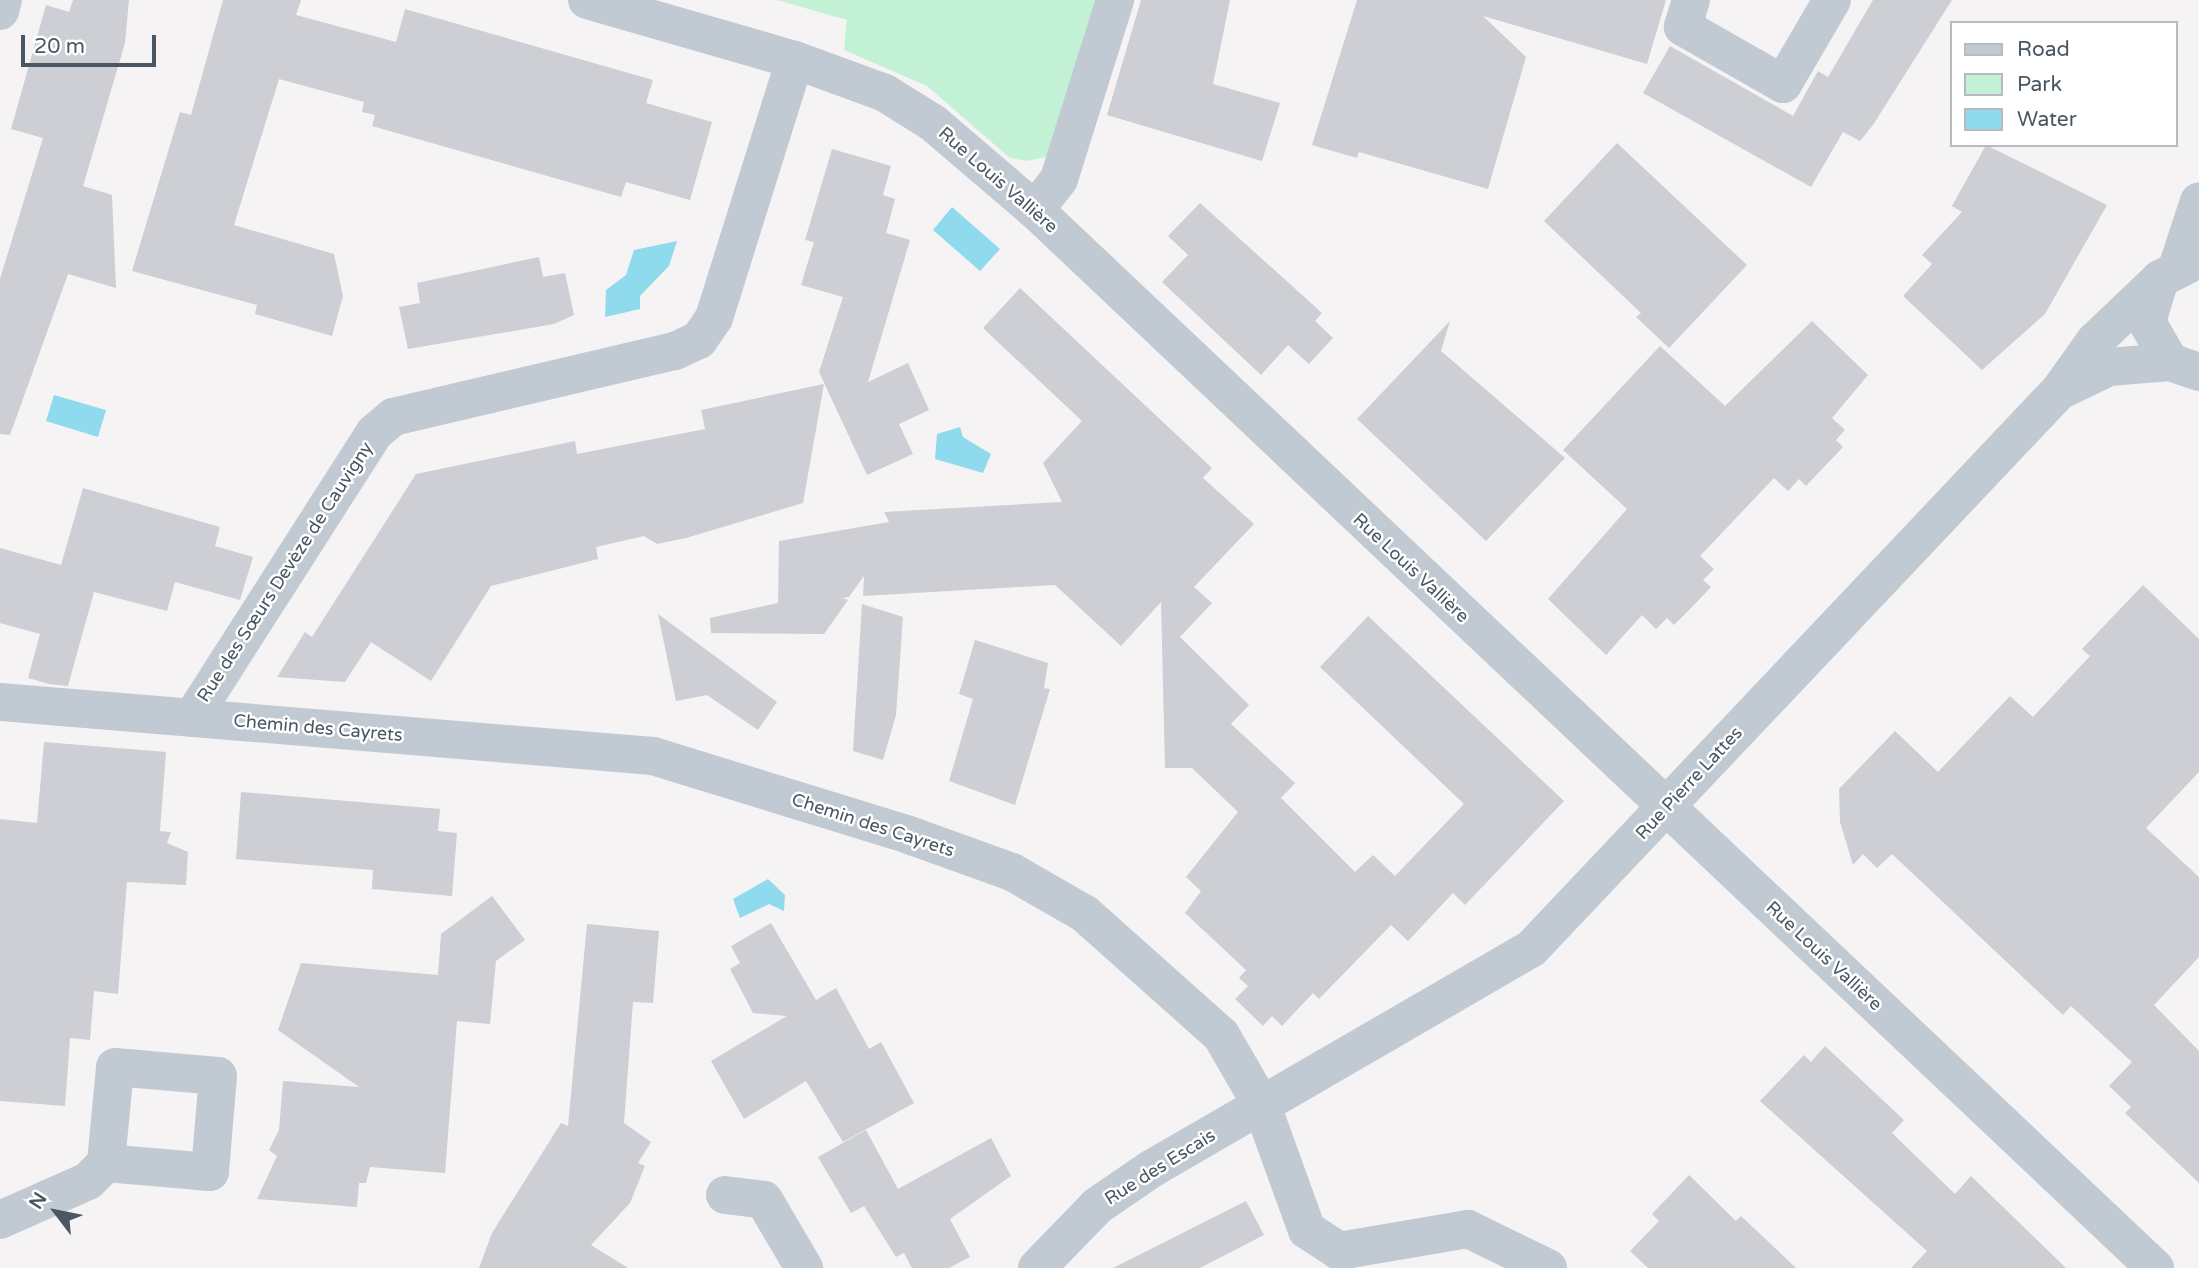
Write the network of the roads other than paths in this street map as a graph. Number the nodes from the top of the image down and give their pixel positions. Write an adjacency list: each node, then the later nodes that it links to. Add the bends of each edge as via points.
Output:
1 (3, 0): 6 (street)
2 (587, 0): 7 (street, Rue Louis Vallière)
3 (1115, 0): 9 (street, via 1059,179)
4 (1691, 0): 5 (street, via 1683,27 1783,84)
5 (1832, 0)
6 (0, 11)
7 (795, 60): 9 (street, Rue Louis Vallière, via 885,93 933,123); 14 (street, Rue des Sœurs Devèze de Cauvigny, via 714,318 699,340 675,351 393,417 374,433)
8 (2199, 201): 10 (street, Rue Pierre Lattes)
9 (1035, 210): 15 (street, Rue Louis Vallière)
10 (2179, 268): 11 (street, via 2147,322); 12 (street, Rue Pierre Lattes, via 2095,341)
11 (2184, 367): 12 (street, Rue Pierre Lattes, via 2109,367)
12 (2060, 390): 15 (street, Rue Pierre Lattes)
13 (0, 702): 14 (street, Chemin des Cayrets)
14 (192, 718): 16 (street, Chemin des Cayrets, via 653,756 1012,872 1085,914 1221,1035)
15 (1665, 809): 16 (street, Rue Pierre Lattes, via 1531,949); 23 (street, Rue Louis Vallière)
16 (1262, 1106): 21 (street, Rue des Escais, via 1097,1206); 22 (street, Chemin des Cayrets, via 1307,1230 1339,1251 1468,1229)
17 (106, 1163): 19 (street, via 88,1181)
18 (725, 1195): 20 (street, via 764,1200)
19 (0, 1220)
20 (804, 1268)
21 (1037, 1268)
22 (1548, 1268)
23 (2155, 1268)

